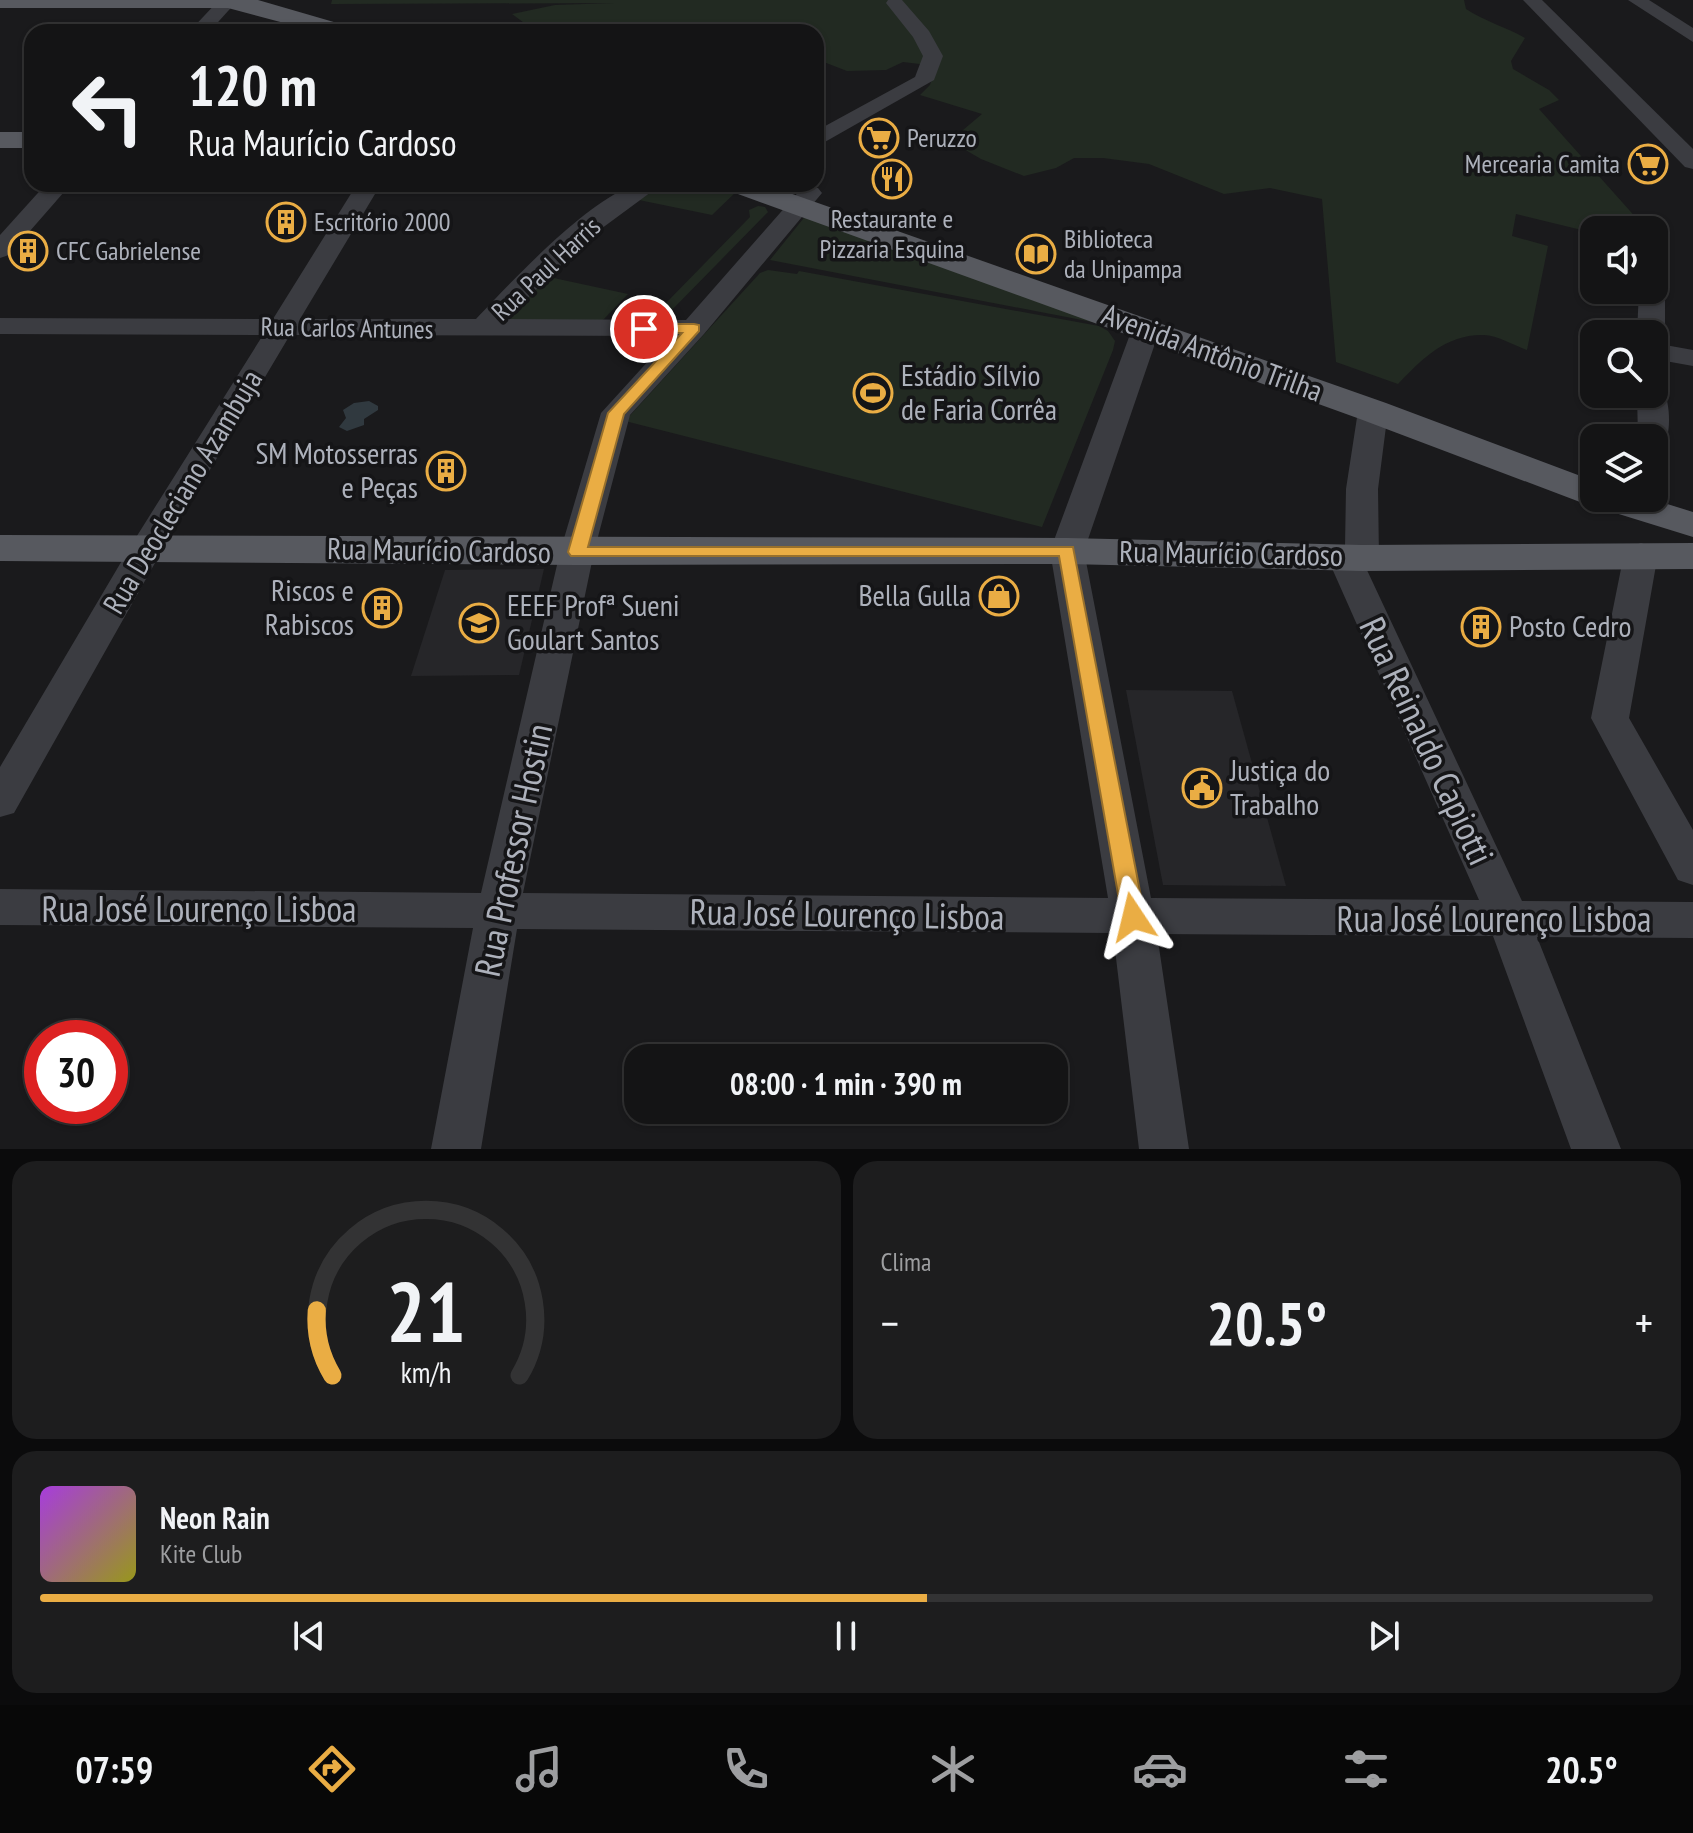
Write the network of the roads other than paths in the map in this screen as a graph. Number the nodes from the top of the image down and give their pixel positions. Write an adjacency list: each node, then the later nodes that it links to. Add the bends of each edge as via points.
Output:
1 (1532, 0): 15 (street)
2 (0, 1): 3 (main road)
3 (228, 1): 7 (street); 8 (main road)
4 (1640, 2): 6 (street); 9 (street)
5 (895, 3): 12 (street, via 933,56 924,80)
6 (1680, 4)
7 (206, 24)
8 (317, 24)
9 (1693, 36)
10 (0, 132): 11 (main road)
11 (24, 132)
12 (824, 136)
13 (0, 140): 14 (main road)
14 (24, 140)
15 (1693, 162)
16 (52, 192): 20 (street)
17 (364, 192): 22 (street, Rua Deocleciano Azambuja)
18 (636, 192): 24 (street, Rua Paul Harris, via 531,276)
19 (799, 194): 23 (street, Rua Professor Hostin); 25 (main road, Avenida Antônio Trilha); 29 (main road, Avenida Antônio Trilha)
20 (0, 250)
21 (0, 326): 22 (street, Rua Carlos Antunes)
22 (283, 327): 24 (street, Rua Carlos Antunes); 36 (street, Rua Deocleciano Azambuja)
23 (694, 328): 24 (street, Rua Carlos Antunes); 39 (street, Rua Professor Hostin, via 616,413)
24 (482, 329)
25 (1146, 329): 28 (main road, Avenida Antônio Trilha); 38 (street)
26 (1668, 354): 27 (street)
27 (1693, 358)
28 (1373, 411): 30 (main road, Avenida Antônio Trilha); 42 (street)
29 (1580, 466)
30 (1580, 489)
31 (1668, 497): 32 (main road)
32 (1693, 501)
33 (1668, 506): 35 (main road)
34 (1649, 512): 40 (main road)
35 (1693, 525)
36 (147, 547): 37 (main road, Rua Maurício Cardoso); 39 (main road, Rua Maurício Cardoso); 43 (street, Rua Deocleciano Azambuja)
37 (0, 548)
38 (1067, 551): 39 (main road, Rua Maurício Cardoso); 42 (main road, Rua Maurício Cardoso); 47 (street)
39 (577, 552): 46 (street, Rua Professor Hostin)
40 (1641, 554): 41 (main road, Rua Maurício Cardoso); 42 (main road, Rua Maurício Cardoso); 44 (street, via 1610,718)
41 (1693, 556)
42 (1353, 557): 48 (street, Rua Reinaldo Capiotti)
43 (0, 802)
44 (1693, 868)
45 (0, 907): 46 (street, Rua José Lourenço Lisboa)
46 (498, 911): 47 (street, Rua José Lourenço Lisboa); 50 (street, Rua Professor Hostin)
47 (1133, 917): 48 (street, Rua José Lourenço Lisboa); 51 (street)
48 (1509, 920): 49 (street, Rua José Lourenço Lisboa); 52 (street, Rua Reinaldo Capiotti)
49 (1693, 920)
50 (456, 1149)
51 (1164, 1149)
52 (1596, 1149)

